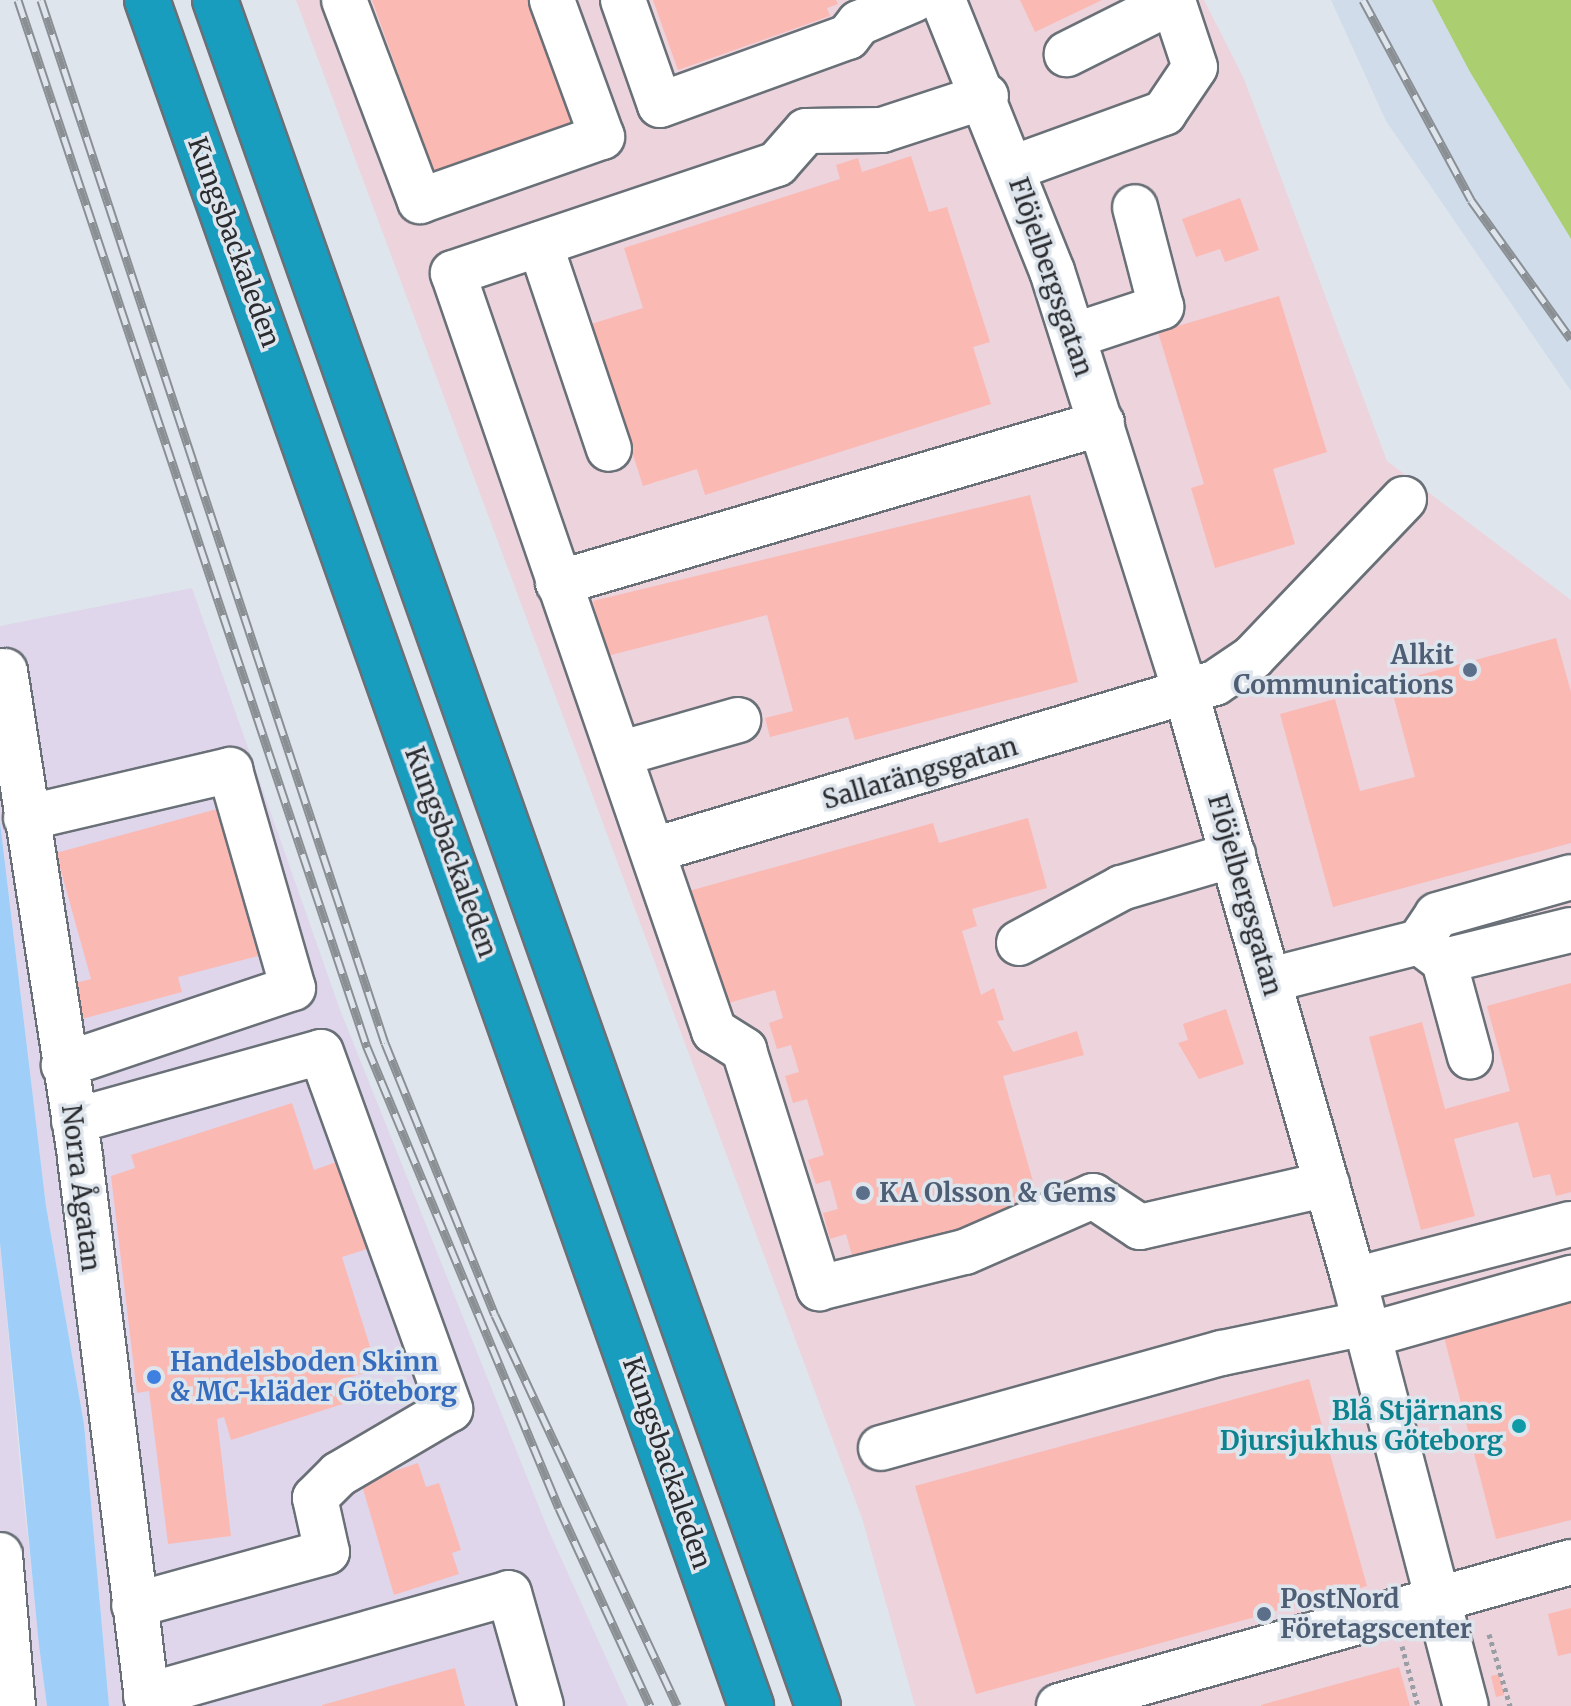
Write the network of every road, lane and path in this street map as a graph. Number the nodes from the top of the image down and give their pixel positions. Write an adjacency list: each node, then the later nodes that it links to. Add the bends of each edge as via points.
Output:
1 (147, 0): 47 (highway, Kungsbackaleden)
2 (215, 0): 48 (highway)
3 (344, 0): 4 (street, via 420,201 602,137)
4 (552, 0)
5 (623, 0): 6 (street, via 660,105 848,37 859,23)
6 (913, 0)
7 (943, 0): 9 (street, Flöjelbergsgatan)
8 (1067, 54): 10 (street, via 1173,1 1195,67 1164,113)
9 (986, 96): 10 (street, Flöjelbergsgatan); 12 (street, via 882,130 806,131 777,164)
10 (1013, 168): 13 (street, Flöjelbergsgatan)
11 (1135, 207): 13 (street, via 1161,307)
12 (540, 244): 15 (street); 17 (street, via 453,273)
13 (1073, 336): 14 (street, Flöjelbergsgatan)
14 (1102, 423): 17 (street); 19 (street, Flöjelbergsgatan)
15 (609, 449)
16 (1404, 499): 19 (street, Sallarängsgatan, via 1252,658)
17 (558, 583): 21 (street)
18 (5, 671): 22 (street, Norra Ågatan)
19 (1186, 693): 23 (street, Sallarängsgatan); 24 (street, Flöjelbergsgatan)
20 (738, 720): 21 (street)
21 (619, 754): 23 (street)
22 (26, 818): 31 (street, Norra Ågatan); 31 (street, via 230,770 293,988)
23 (654, 850): 33 (street, via 714,1031 744,1050 819,1288 965,1252 1093,1196 1140,1227)
24 (1233, 855): 27 (street, via 1121,888); 29 (street, Flöjelbergsgatan)
25 (1571, 877): 28 (street, via 1437,915)
26 (1571, 930): 28 (street)
27 (1019, 943)
28 (1432, 951): 29 (street); 30 (street)
29 (1270, 980): 33 (street, Flöjelbergsgatan)
30 (1470, 1057)
31 (64, 1065): 32 (street, Norra Ågatan)
32 (74, 1121): 42 (street, Norra Ågatan); 42 (street, via 321,1052 450,1409 339,1474 315,1498 327,1552)
33 (1327, 1184): 36 (street, Flöjelbergsgatan)
34 (1571, 1224): 36 (street)
35 (1571, 1278): 37 (street)
36 (1354, 1280): 37 (street, Flöjelbergsgatan)
37 (1367, 1329): 38 (street, via 1222,1353); 41 (street, Flöjelbergsgatan)
38 (881, 1448)
39 (0, 1555): 45 (street)
40 (1571, 1562): 41 (street)
41 (1437, 1598): 43 (street); 51 (street, Flöjelbergsgatan)
42 (134, 1605): 44 (street, Norra Ågatan)
43 (1392, 1610): 49 (street); 50 (path)
44 (147, 1701): 46 (street, via 509,1593)
45 (13, 1706)
46 (541, 1706)
47 (751, 1706)
48 (818, 1706)
49 (1059, 1706)
50 (1418, 1706)
51 (1466, 1706)

